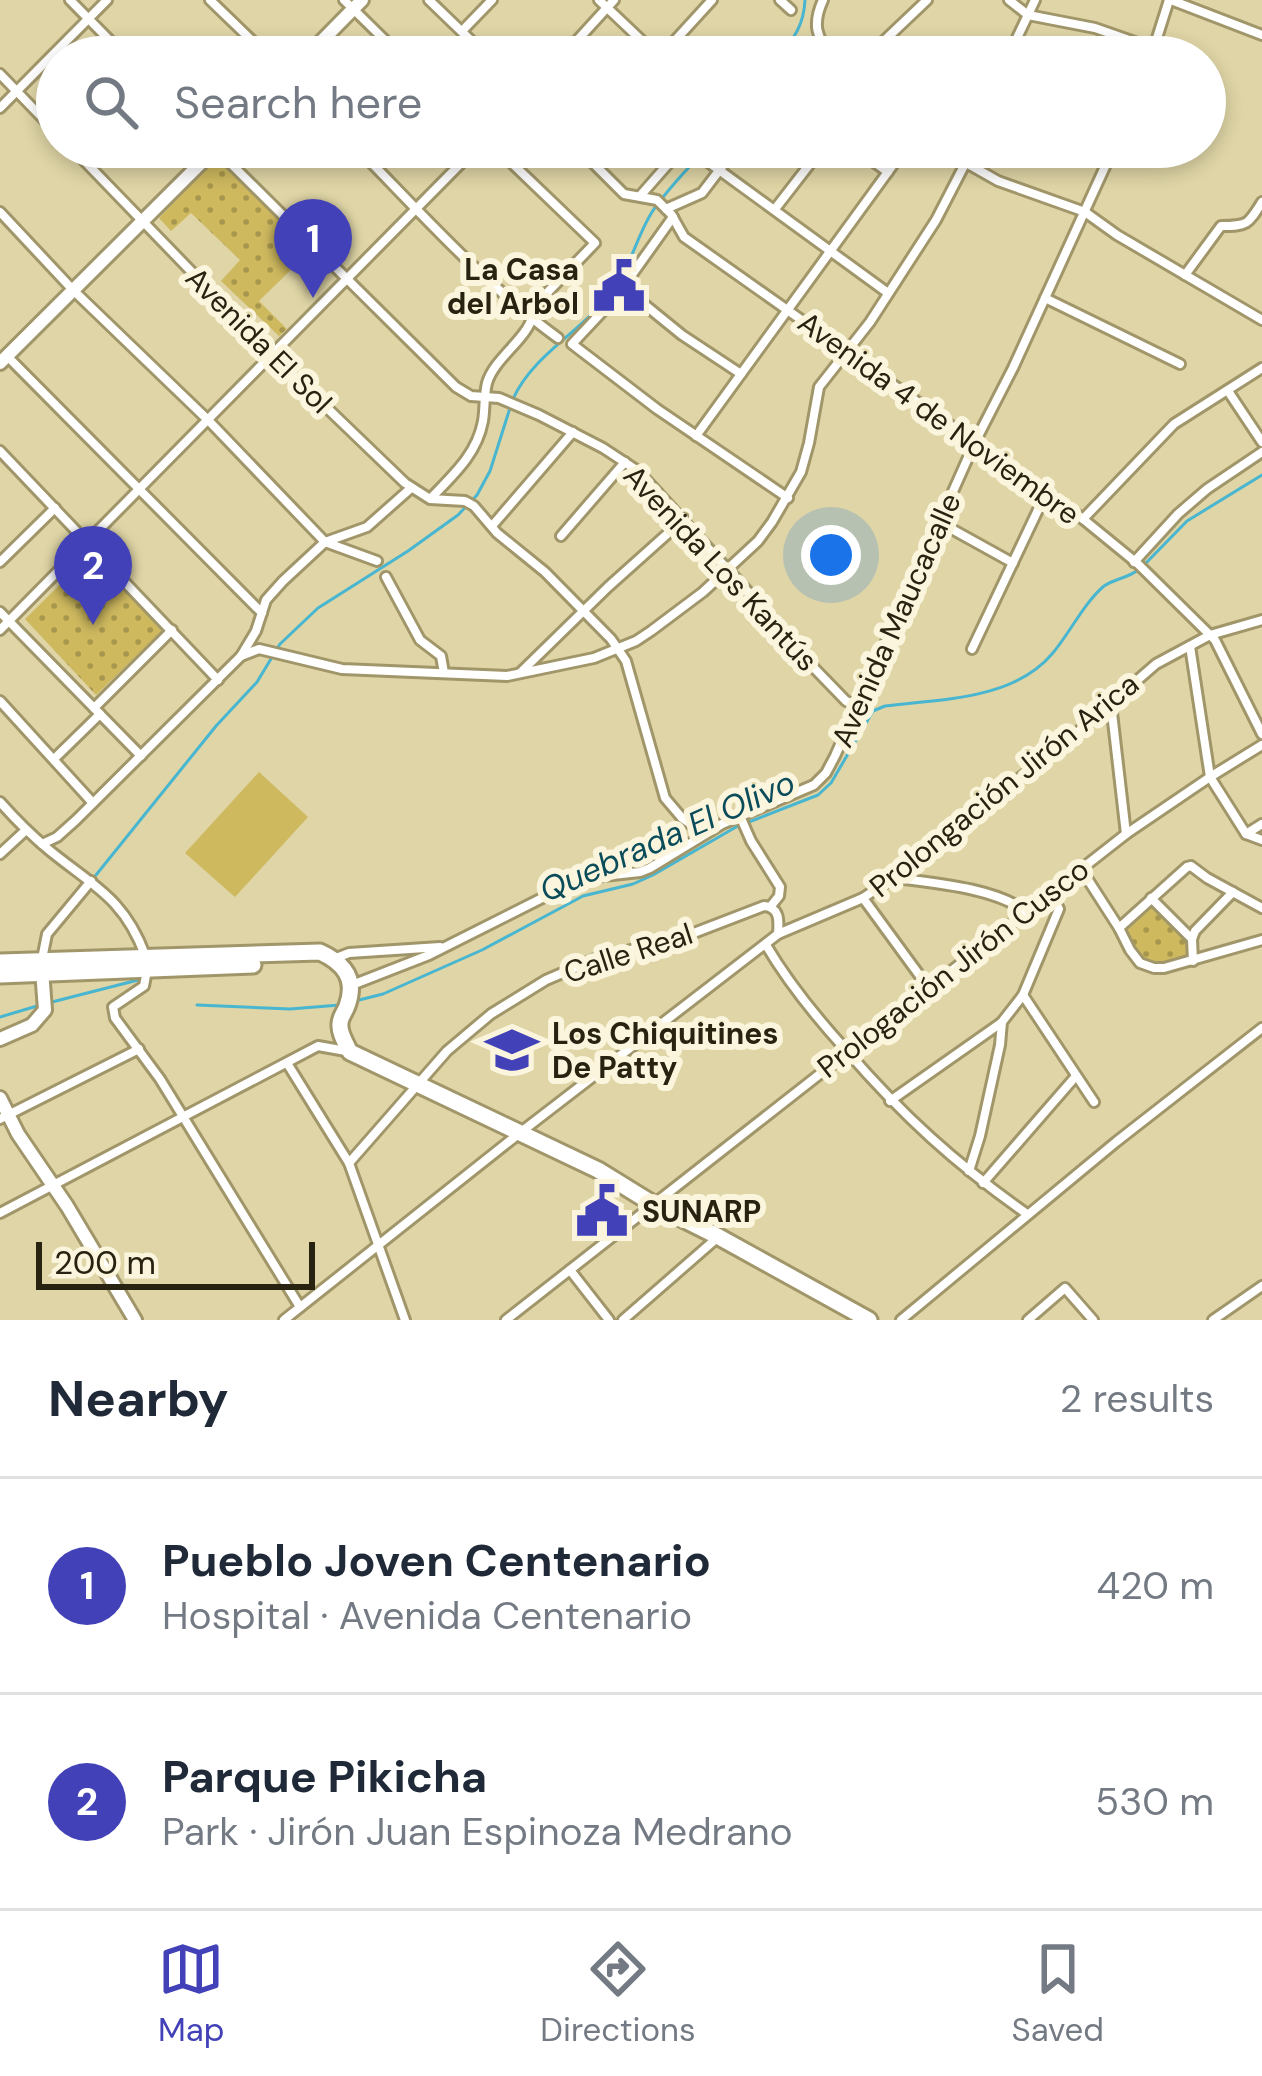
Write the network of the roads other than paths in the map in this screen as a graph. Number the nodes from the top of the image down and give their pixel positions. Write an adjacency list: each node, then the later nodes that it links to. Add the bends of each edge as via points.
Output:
1 (70, 0): 17 (street)
2 (107, 0): 17 (street)
3 (210, 0): 22 (street)
4 (429, 0): 18 (street)
5 (492, 0): 18 (street)
6 (712, 0): 28 (street)
7 (780, 0): 15 (street)
8 (823, 0): 29 (street)
9 (927, 0): 30 (street)
10 (1009, 0): 16 (street)
11 (1035, 0): 16 (street)
12 (1170, 0): 19 (street); 33 (street)
13 (607, 2): 26 (street); 27 (street)
14 (353, 3): 23 (street); 24 (street)
15 (790, 10)
16 (1028, 15): 31 (street); 32 (street)
17 (88, 19): 20 (street); 21 (street)
18 (462, 31): 25 (street)
19 (1262, 35)
20 (71, 36)
21 (105, 36)
22 (247, 36)
23 (324, 36)
24 (383, 36)
25 (467, 36)
26 (579, 36)
27 (639, 36)
28 (679, 36)
29 (818, 36)
30 (889, 36)
31 (1018, 36)
32 (1114, 36)
33 (1158, 36)
34 (36, 72): 36 (street)
35 (0, 74): 36 (street)
36 (17, 91): 37 (street); 38 (street)
37 (0, 108)
38 (36, 111)
39 (91, 168): 64 (street, Avenida El Sol)
40 (196, 168): 64 (street)
41 (236, 168): 67 (street)
42 (377, 168): 60 (street)
43 (457, 168): 60 (street)
44 (516, 168): 73 (street, via 595,244)
45 (599, 168): 57 (street, via 624,194)
46 (665, 168): 57 (street)
47 (716, 168): 55 (street)
48 (722, 168): 55 (street)
49 (807, 168): 61 (street)
50 (883, 168): 56 (street)
51 (891, 168): 56 (street)
52 (963, 168): 70 (street)
53 (985, 168): 63 (street, via 998,181)
54 (1105, 168): 63 (street, Avenida Maucacalle)
55 (720, 171): 59 (street, via 702,193); 61 (street)
56 (888, 172): 65 (street)
57 (639, 197): 59 (street)
58 (1262, 202): 66 (street, via 1247,223 1221,226)
59 (665, 208): 68 (street); 72 (street, Avenida 4 de Noviembre, via 684,238)
60 (417, 209): 67 (street); 73 (street)
61 (775, 209): 65 (street)
62 (0, 212): 69 (street)
63 (1085, 212): 66 (street); 71 (street, Avenida Maucacalle)
64 (143, 222): 69 (street); 77 (street, Avenida El Sol)
65 (831, 251): 70 (street); 72 (street)
66 (1185, 275): 74 (street)
67 (346, 279): 77 (street); 83 (street, via 456,387)
68 (623, 287): 81 (street); 86 (street, via 572,344)
69 (74, 290): 78 (street); 84 (street)
70 (888, 293): 76 (street)
71 (1046, 298): 79 (street); 87 (street, Avenida Maucacalle)
72 (788, 309): 76 (street, Avenida 4 de Noviembre); 81 (street)
73 (532, 319): 75 (street); 83 (street, via 489,377)
74 (1262, 320)
75 (558, 338)
76 (848, 352): 87 (street, Avenida 4 de Noviembre); 97 (street, via 819,387 806,458)
77 (272, 355): 84 (street); 95 (street, Avenida El Sol)
78 (2, 359): 94 (street)
79 (1180, 364)
80 (1262, 368): 82 (street)
81 (741, 374): 86 (street)
82 (1228, 391): 88 (street); 101 (street, via 1174,424)
83 (485, 398): 85 (street, Avenida Los Kantús); 98 (street, via 470,454)
84 (209, 421): 94 (street); 106 (street)
85 (573, 432): 92 (street, Avenida Los Kantús); 103 (street)
86 (696, 436): 97 (street)
87 (975, 442): 96 (street, Avenida 4 de Noviembre); 102 (street, Avenida Maucacalle)
88 (1262, 442)
89 (0, 451): 91 (street)
90 (1262, 452): 110 (street, via 1178,514)
91 (9, 460): 93 (street); 99 (street)
92 (625, 462): 100 (street, Avenida Los Kantús); 104 (street)
93 (0, 468)
94 (139, 488): 105 (street); 115 (street)
95 (410, 488): 98 (street, Avenida El Sol); 106 (street, via 367,527)
96 (1046, 493): 101 (street, Avenida 4 de Noviembre); 109 (street)
97 (788, 498): 111 (street)
98 (430, 499): 103 (street, Avenida El Sol, via 469,504)
99 (55, 508): 105 (street); 108 (street)
100 (684, 519): 111 (street, Avenida Los Kantús); 114 (street)
101 (1082, 520): 110 (street, Avenida 4 de Noviembre)
102 (939, 522): 109 (street); 130 (street, Avenida Maucacalle)
103 (492, 526): 114 (street)
104 (561, 536)
105 (87, 541): 117 (street); 119 (street)
106 (325, 542): 107 (street); 115 (street, via 266,599)
107 (377, 561)
108 (0, 562)
109 (1013, 563): 123 (street)
110 (1136, 563): 120 (street, Avenida 4 de Noviembre)
111 (728, 569): 122 (street); 130 (street, Avenida Los Kantús)
112 (386, 577): 125 (street, via 420,640 442,656)
113 (0, 612): 117 (street)
114 (584, 612): 122 (street); 126 (street)
115 (263, 614): 124 (street)
116 (1262, 620): 120 (street, Prolongación Jirón Arica)
117 (9, 621): 118 (street); 131 (street)
118 (0, 630)
119 (172, 630): 127 (street); 131 (street)
120 (1210, 635): 121 (street, Prolongación Jirón Arica); 132 (street, Avenida 4 de Noviembre)
121 (1190, 646): 129 (street, Prolongación Jirón Arica); 136 (street)
122 (619, 649): 126 (street); 142 (street, via 665,798)
123 (972, 649)
124 (241, 656): 125 (street, via 259,650 342,669); 127 (street)
125 (445, 674): 126 (street)
126 (519, 674)
127 (219, 680): 134 (street)
128 (0, 701): 135 (street)
129 (1112, 702): 143 (street); 149 (street, Prolongación Jirón Arica)
130 (857, 706): 139 (street, Avenida Maucacalle, via 821,778)
131 (97, 711): 134 (street); 135 (street)
132 (1262, 734)
133 (1262, 745): 136 (street, Prologación Jirón Cusco)
134 (141, 756): 138 (street)
135 (54, 759): 138 (street)
136 (1210, 776): 143 (street, Prologación Jirón Cusco); 144 (street)
137 (0, 802): 141 (street)
138 (92, 802): 146 (street)
139 (742, 822): 142 (street, Avenida Maucacalle); 155 (street, via 780,887)
140 (1262, 824): 144 (street)
141 (26, 830): 146 (street); 147 (street)
142 (705, 834): 163 (street, Avenida Maucacalle, via 640,872 572,883)
143 (1126, 834): 148 (street, Prologación Jirón Cusco)
144 (1246, 834): 145 (street)
145 (1262, 840)
146 (41, 844): 150 (street)
147 (0, 854)
148 (1081, 868): 151 (street, Prologación Jirón Cusco); 158 (street)
149 (894, 878): 153 (street, Prolongación Jirón Arica); 157 (street, via 988,894)
150 (91, 881): 167 (street, via 125,914); 168 (street, via 47,934)
151 (1050, 892): 157 (street, Prologación Jirón Cusco); 172 (street, via 1059,909)
152 (1233, 892): 154 (street, via 1191,866); 156 (street); 160 (street)
153 (863, 898): 159 (street, Prolongación Jirón Arica); 170 (street)
154 (1151, 898): 158 (street); 160 (street)
155 (771, 906): 159 (street); 183 (street, Calle Real, via 546,980 491,1014)
156 (1262, 908)
157 (1026, 911): 170 (street, Prologación Jirón Cusco)
158 (1119, 928): 165 (street, via 1140,963)
159 (778, 934): 162 (street, Prolongación Jirón Arica)
160 (1192, 939): 165 (street)
161 (1262, 940): 165 (street)
162 (766, 945): 179 (street); 189 (street, Prolongación Jirón Arica)
163 (442, 946): 164 (street); 171 (street, Avenida Maucacalle)
164 (334, 958): 167 (highway, via 320,952); 171 (highway)
165 (1193, 961)
166 (0, 962): 168 (highway)
167 (146, 964): 168 (highway); 178 (street, via 144,986 113,1007)
168 (42, 968): 169 (highway); 176 (street, via 44,1004 32,1025)
169 (0, 975)
170 (928, 987): 179 (street, Prologación Jirón Cusco)
171 (351, 990): 173 (highway)
172 (1023, 995): 174 (street); 182 (street)
173 (342, 1018): 177 (street); 180 (highway)
174 (1002, 1022): 185 (street); 191 (street)
175 (1262, 1028): 196 (street)
176 (0, 1039)
177 (318, 1046): 180 (street); 181 (street)
178 (140, 1049): 187 (street); 188 (street)
179 (846, 1051): 185 (street); 194 (street, Prologación Jirón Cusco)
180 (350, 1052): 183 (highway)
181 (287, 1063): 188 (street); 190 (street)
182 (1076, 1076): 186 (street); 192 (street)
183 (417, 1085): 189 (highway); 190 (street, Calle Real)
184 (0, 1098): 187 (street)
185 (890, 1101): 191 (street)
186 (1094, 1102)
187 (4, 1117): 193 (street)
188 (183, 1119): 193 (street); 201 (street)
189 (521, 1132): 194 (highway); 198 (street, Prolongación Jirón Arica)
190 (350, 1162): 198 (street)
191 (969, 1172): 192 (street)
192 (983, 1183): 196 (street)
193 (51, 1187): 195 (street); 202 (street)
194 (653, 1204): 197 (highway); 199 (street, Prologación Jirón Cusco)
195 (0, 1214)
196 (1027, 1214): 209 (street)
197 (719, 1237): 207 (street); 208 (highway)
198 (379, 1246): 201 (street, Prolongación Jirón Arica); 204 (street)
199 (570, 1270): 205 (street, Prologación Jirón Cusco); 206 (street)
200 (1262, 1286): 212 (street)
201 (300, 1307): 203 (street, Prolongación Jirón Arica)
202 (135, 1320)
203 (284, 1320)
204 (405, 1320)
205 (506, 1320)
206 (609, 1320)
207 (623, 1320)
208 (869, 1320)
209 (901, 1320)
210 (1028, 1320): 211 (street, via 1065,1288)
211 (1093, 1320)
212 (1213, 1320)

